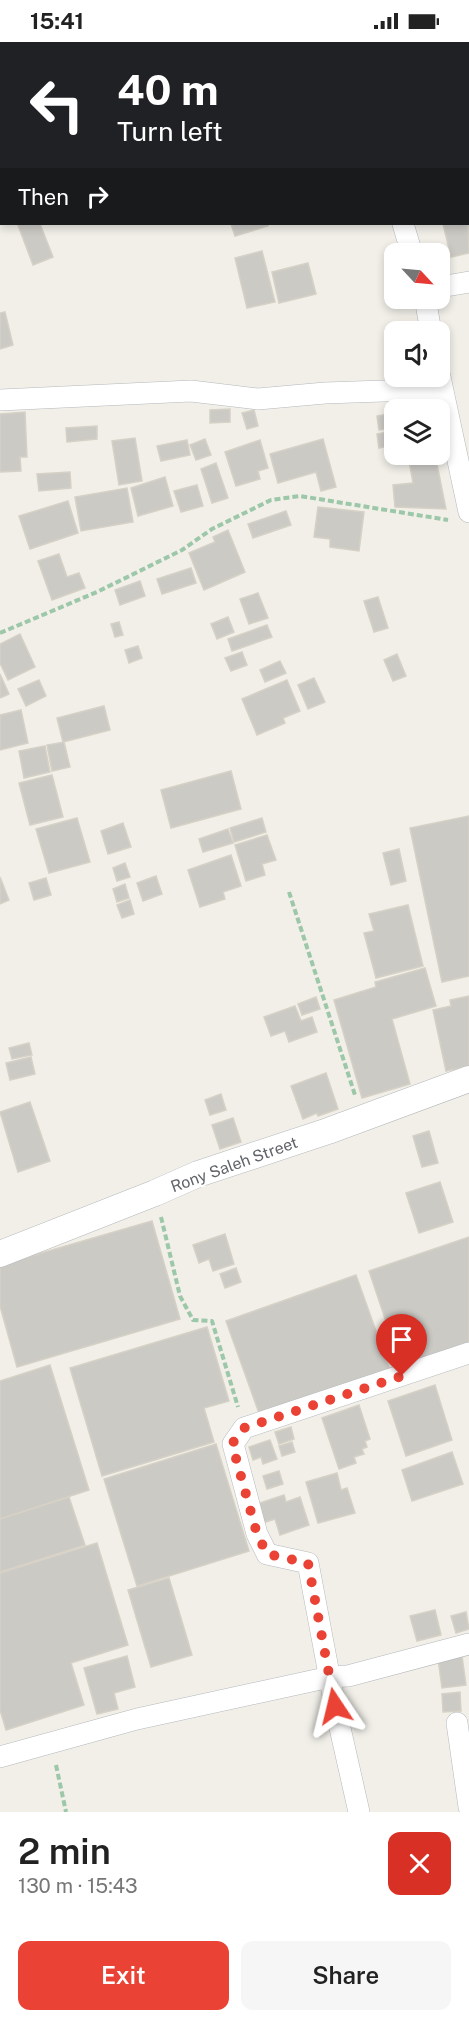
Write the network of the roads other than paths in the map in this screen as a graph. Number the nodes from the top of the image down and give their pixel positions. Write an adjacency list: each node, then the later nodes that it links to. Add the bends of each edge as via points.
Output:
1 (403, 225): 2 (street)
2 (409, 243)
3 (469, 282): 4 (street)
4 (450, 285)
5 (395, 387): 7 (street, via 258,399 191,390)
6 (442, 387): 8 (street)
7 (0, 400)
8 (463, 517)
9 (469, 1079): 10 (street, Rony Saleh Street, via 198,1174)
10 (0, 1254)
11 (469, 1353): 13 (street, via 244,1428 232,1444 257,1534 267,1554 308,1563)
12 (469, 1644): 13 (street, via 348,1676)
13 (330, 1677): 15 (street, via 137,1719); 17 (street)
14 (457, 1723): 16 (street)
15 (0, 1757)
16 (469, 1807)
17 (360, 1812)

